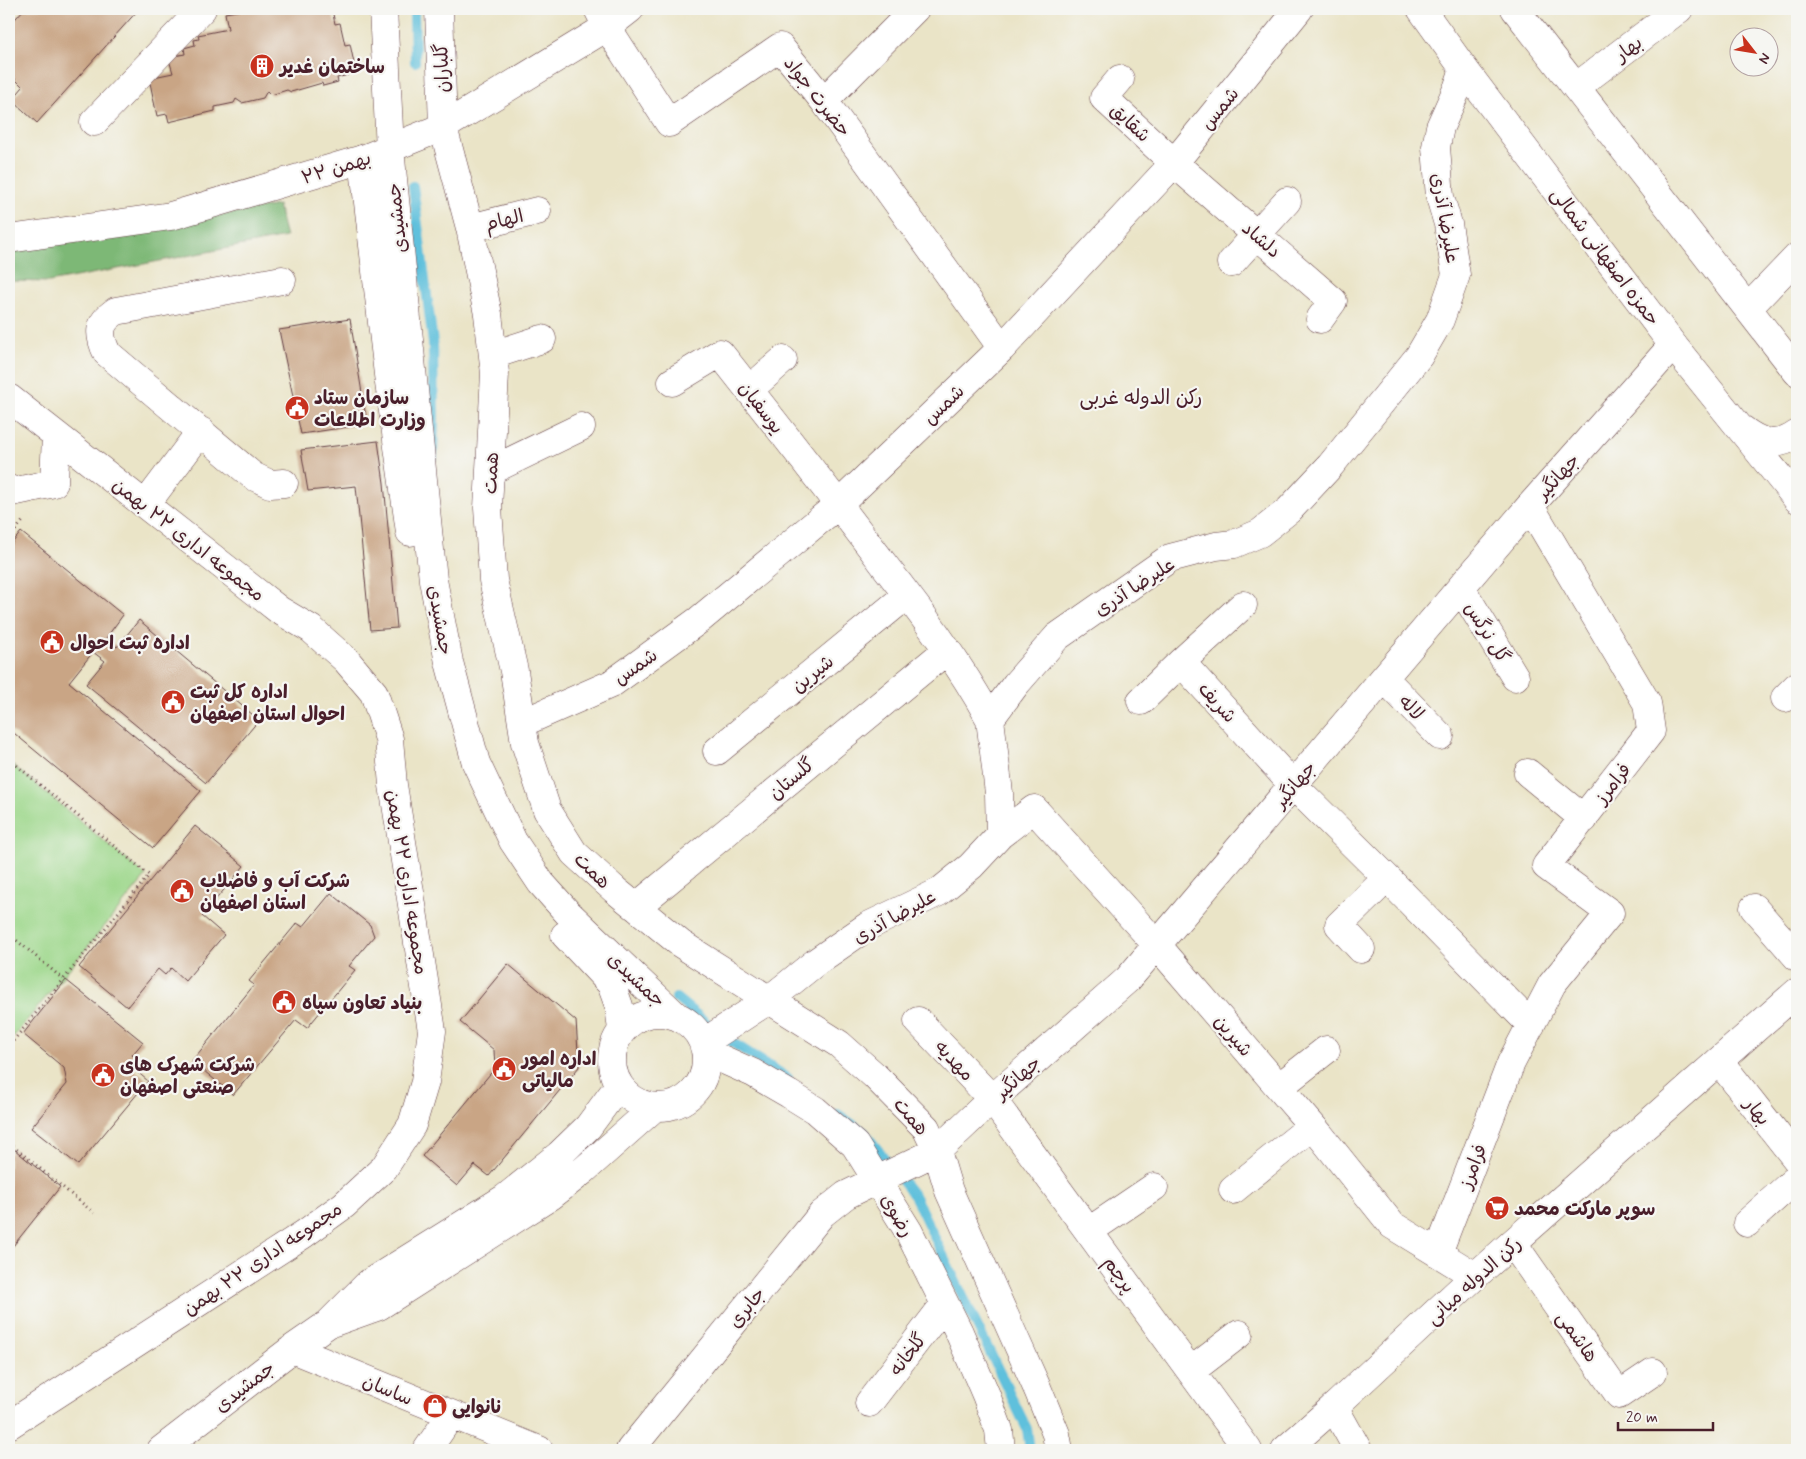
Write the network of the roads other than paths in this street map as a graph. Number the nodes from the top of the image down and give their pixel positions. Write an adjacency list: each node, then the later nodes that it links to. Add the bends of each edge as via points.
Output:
1 (202, 9): 15 (street)
2 (383, 9): 17 (street, جمشیدی)
3 (439, 9): 16 (street, گلباران)
4 (630, 9): 10 (street, ۲۲ بهمن)
5 (915, 9): 14 (street)
6 (1299, 9): 19 (street, شمس)
7 (1421, 9): 11 (street, حمزه اصفهانی شمالی)
8 (1515, 9): 13 (street)
9 (1679, 9): 13 (street, بهار)
10 (602, 18): 14 (street, حضرت جواد, via 669,124 780,47); 16 (street, ۲۲ بهمن)
11 (1464, 69): 31 (street, حمزه اصفهانی شمالی); 60 (street, علیرضا آذری, via 1440,127 1436,147 1440,197 1456,275 1440,320 1419,356 1330,466 1289,510 1260,533 1234,544 1170,558 1057,636)
12 (1120, 80): 19 (street, شقایق, via 1104,98)
13 (1576, 87): 28 (street)
14 (824, 101): 32 (street, حضرت جواد)
15 (94, 122)
16 (442, 127): 17 (street, ۲۲ بهمن); 22 (street, همت)
17 (390, 150): 18 (street, ۲۲ بهمن); 44 (street, جمشیدی)
18 (363, 159): 24 (street, ۲۲ بهمن, via 171,216); 44 (street, جمشیدی, via 389,384)
19 (1174, 162): 23 (street, دلشاد); 32 (street, شمس)
20 (1288, 201): 23 (street)
21 (537, 210): 22 (street, الهام)
22 (470, 228): 33 (street, همت)
23 (1257, 234): 26 (street); 29 (street, دلشاد, via 1333,301)
24 (9, 239)
25 (1797, 257): 28 (street)
26 (1231, 262)
27 (282, 280): 41 (street, via 116,311 106,318 101,330 107,353)
28 (1748, 308): 35 (street)
29 (1320, 319)
30 (542, 339): 33 (street)
31 (1673, 345): 40 (street, حمزه اصفهانی شمالی); 51 (street, جهانگیر)
32 (1002, 348): 50 (street, شمس)
33 (493, 355): 45 (street, همت, via 496,373)
34 (784, 360): 37 (street)
35 (1797, 372)
36 (672, 382): 37 (street, یوسفیان, via 720,353)
37 (749, 390): 50 (street, یوسفیان)
38 (9, 398): 43 (street, مجموعه اداری ۲۲ بهمن)
39 (581, 427): 45 (street)
40 (1741, 428): 42 (street, via 1755,439 1772,443 1790,440); 48 (street, حمزه اصفهانی شمالی)
41 (201, 431): 46 (street, via 253,476 270,484); 49 (street)
42 (1797, 434)
43 (56, 435): 47 (street, via 54,483 12,492); 49 (street, مجموعه اداری ۲۲ بهمن)
44 (408, 446): 76 (street, جمشیدی, via 449,662 476,763 494,803 513,841 541,883); 79 (street, جمشیدی, via 423,622 454,747 473,801 502,854 531,896 611,984 619,1006)
45 (490, 471): 61 (street, همت, via 488,508 493,580 514,671)
46 (284, 483)
47 (9, 489)
48 (1797, 499)
49 (146, 504): 108 (street, مجموعه اداری ۲۲ بهمن, via 280,610 311,629 346,660 374,693 388,739 432,1031 425,1082 412,1125 384,1168 344,1205)
50 (839, 504): 53 (street); 61 (street, شمس, via 699,620 611,684)
51 (1530, 506): 52 (street, جهانگیر); 66 (street, فرامرز, via 1647,703 1651,731)
52 (1460, 588): 57 (street, گل نرگس); 58 (street, جهانگیر)
53 (907, 595): 55 (street); 63 (street, شیرین)
54 (1243, 605): 56 (street)
55 (947, 650): 60 (street); 69 (street, گلستان)
56 (1181, 662): 59 (street); 65 (street, شریف)
57 (1515, 677)
58 (1384, 678): 62 (street, لاله); 65 (street, جهانگیر)
59 (1141, 701)
60 (990, 719): 67 (street, via 999,793)
61 (522, 724): 69 (street, همت, via 547,810 574,853)
62 (1440, 736)
63 (716, 751)
64 (1528, 773): 66 (street)
65 (1293, 785): 68 (street); 71 (street, جهانگیر)
66 (1584, 819): 78 (street, فرامرز, via 1546,866 1610,913 1552,984)
67 (1000, 836): 71 (street, شیرین, via 1034,810); 75 (street, علیرضا آذری, via 939,892 868,926)
68 (1387, 878): 72 (street, via 1340,925); 78 (street)
69 (636, 908): 75 (street, همت, via 681,944)
70 (1754, 908): 73 (street)
71 (1157, 945): 84 (street, شیرین); 85 (street, جهانگیر, via 1128,979)
72 (1361, 949)
73 (1797, 957)
74 (1797, 992): 82 (street, رکن الدوله میانی)
75 (770, 999): 80 (street, علیرضا آذری); 88 (street, همت, via 839,1044 875,1076 926,1128)
76 (676, 1016): 79 (street, via 647,1014); 80 (street, via 699,1035)
77 (918, 1020): 85 (street, مهدیه)
78 (1531, 1025): 98 (street, فرامرز, via 1511,1063)
79 (622, 1030): 83 (street, via 612,1057)
80 (704, 1047): 86 (street, via 706,1063 694,1090 684,1100 670,1106); 91 (street, رضوی, via 815,1110 856,1145)
81 (1326, 1050): 84 (street)
82 (1719, 1061): 89 (street, بهار); 97 (street, رکن الدوله میانی)
83 (619, 1085): 86 (street, via 641,1104); 96 (street, via 588,1127 505,1198)
84 (1278, 1087): 87 (street, شیرین)
85 (992, 1099): 88 (street, جهانگیر); 95 (street, پرچم)
86 (655, 1107): 96 (street, via 551,1196)
87 (1312, 1126): 93 (street); 98 (street, شیرین, via 1392,1225)
88 (937, 1151): 91 (street, جهانگیر); 114 (street, همت, via 949,1190 1038,1390)
89 (1797, 1160)
90 (1797, 1178): 94 (street)
91 (877, 1179): 100 (street, رضوی, via 909,1232); 112 (street, جابری, via 846,1195 822,1214)
92 (1154, 1187): 95 (street)
93 (1233, 1190)
94 (1746, 1223)
95 (1089, 1231): 103 (street, پرچم)
96 (472, 1232): 102 (street, جمشیدی, via 379,1306 328,1324)
97 (1513, 1243): 99 (street, رکن الدوله میانی); 104 (street, هاشمی, via 1618,1395)
98 (1438, 1253): 99 (street, شیرین)
99 (1475, 1276): 106 (street, رکن الدوله میانی)
100 (944, 1305): 105 (street, گلخانه); 113 (street, رضوی, via 986,1395 999,1430)
101 (1239, 1334): 103 (street)
102 (292, 1349): 107 (street, ساسان); 109 (street, جمشیدی)
103 (1192, 1371): 115 (street, پرچم)
104 (1652, 1372)
105 (869, 1403)
106 (1334, 1407): 116 (street, رکن الدوله میانی); 117 (street)
107 (451, 1415): 110 (street); 111 (street, ساسان)
108 (9, 1425)
109 (161, 1450)
110 (428, 1450)
111 (539, 1450)
112 (630, 1450)
113 (1001, 1450)
114 (1059, 1450)
115 (1248, 1450)
116 (1285, 1450)
117 (1358, 1450)

